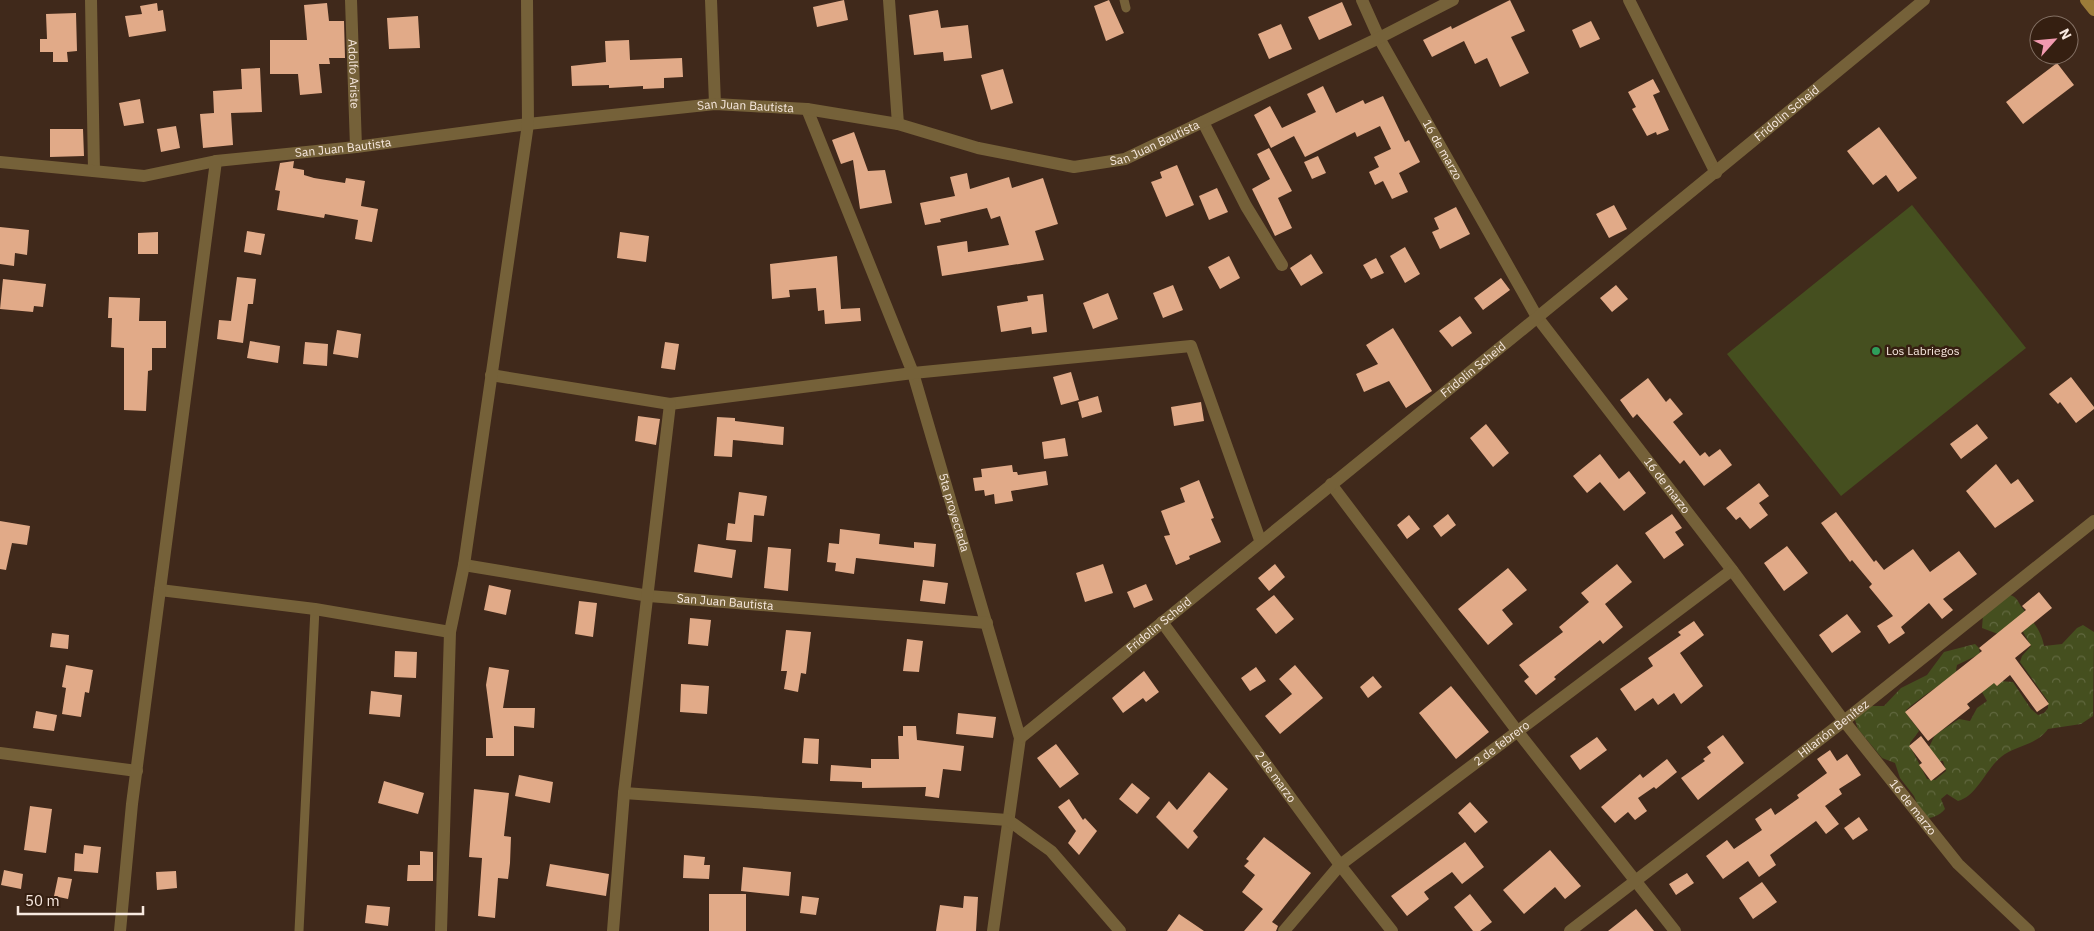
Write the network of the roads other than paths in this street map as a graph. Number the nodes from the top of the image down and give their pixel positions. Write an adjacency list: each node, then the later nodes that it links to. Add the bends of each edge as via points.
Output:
1 (91, 0): 21 (street)
2 (351, 0): 18 (street, Adolfo Ariste)
3 (527, 0): 16 (street)
4 (710, 0): 13 (street)
5 (889, 0): 17 (street)
6 (1362, 0): 12 (street, 16 de marzo)
7 (1453, 0): 12 (street, San Juan Bautista)
8 (1629, 0): 22 (street)
9 (1924, 0): 22 (street, Fridolin Scheid)
10 (2086, 0): 11 (main road)
11 (2094, 10)
12 (1379, 38): 15 (street, San Juan Bautista); 24 (street, 16 de marzo)
13 (716, 104): 14 (street, San Juan Bautista); 16 (street, San Juan Bautista)
14 (807, 109): 17 (street, San Juan Bautista); 25 (street, 5ta proyectada)
15 (1203, 122): 17 (street, San Juan Bautista, via 1125,159 1074,167 978,148); 23 (street, via 1246,206)
16 (528, 124): 18 (street, San Juan Bautista); 26 (street)
17 (898, 124)
18 (356, 147): 19 (street, San Juan Bautista)
19 (216, 161): 21 (street, San Juan Bautista, via 144,176); 33 (street)
20 (0, 162): 21 (street, San Juan Bautista)
21 (94, 171)
22 (1716, 173): 24 (street, Fridolin Scheid)
23 (1282, 265)
24 (1537, 317): 28 (street, Fridolin Scheid); 32 (street, 16 de marzo)
25 (913, 373): 27 (street); 30 (street, via 1191,346); 37 (street, 5ta proyectada)
26 (491, 375): 27 (street); 31 (street)
27 (670, 404): 34 (street)
28 (1331, 484): 30 (street, Fridolin Scheid); 40 (street)
29 (2094, 521): 39 (street, Hilarión Benítez)
30 (1260, 540): 36 (street, Fridolin Scheid)
31 (464, 565): 34 (street, San Juan Bautista); 38 (street)
32 (1732, 570): 39 (street, 16 de marzo); 40 (street, 2 de febrero)
33 (160, 590): 35 (street); 43 (street)
34 (649, 596): 37 (street, San Juan Bautista); 44 (street)
35 (314, 609): 38 (street); 49 (lane)
36 (1162, 622): 41 (street, Fridolin Scheid); 46 (street, 2 de marzo)
37 (986, 623): 41 (street, 5ta proyectada)
38 (450, 632): 50 (street)
39 (1844, 721): 47 (street, Hilarión Benítez); 58 (street, 16 de marzo, via 1958,864)
40 (1518, 732): 46 (street, 2 de febrero); 47 (street)
41 (1020, 738): 45 (street, 5ta proyectada)
42 (0, 753): 43 (street)
43 (137, 771): 48 (street)
44 (624, 793): 45 (street); 51 (street)
45 (1008, 820): 52 (street, 5ta proyectada); 53 (street, via 1051,851)
46 (1340, 865): 54 (street, 2 de febrero); 55 (street, 2 de marzo)
47 (1637, 881): 56 (street, Hilarión Benítez); 57 (street)
48 (120, 931)
49 (298, 931)
50 (442, 931)
51 (613, 931)
52 (993, 931)
53 (1120, 931)
54 (1284, 931)
55 (1392, 931)
56 (1570, 931)
57 (1675, 931)
58 (2029, 931)

